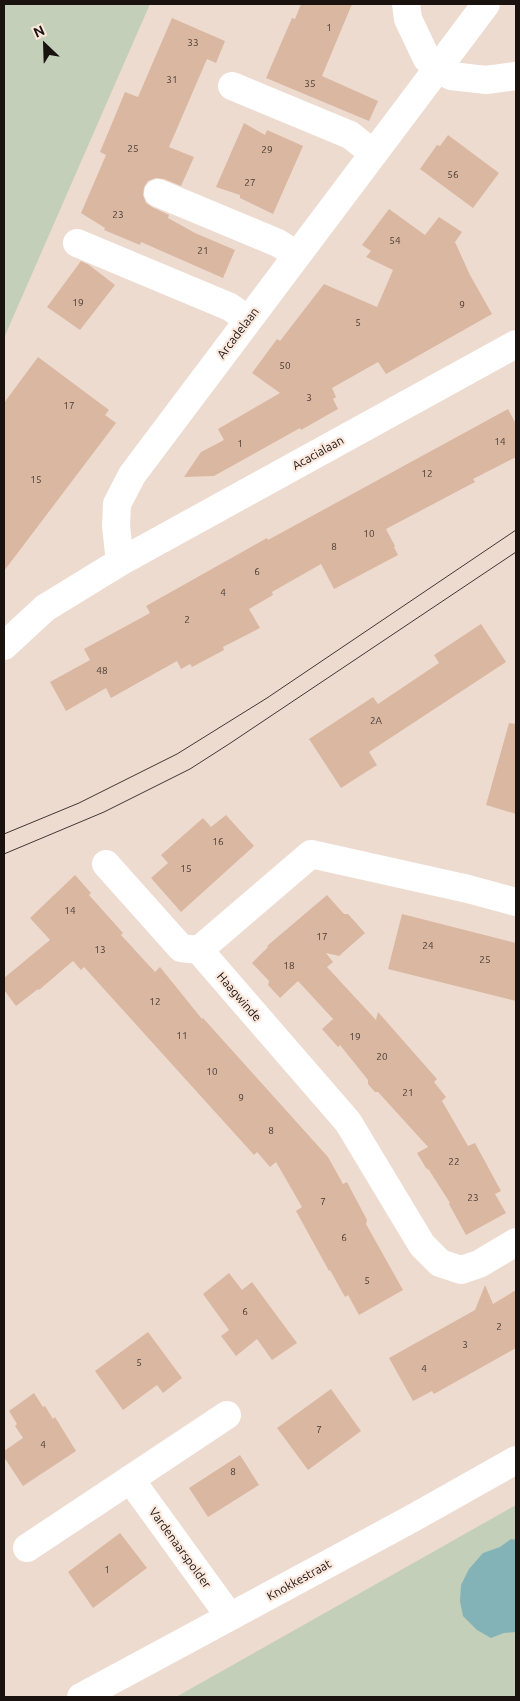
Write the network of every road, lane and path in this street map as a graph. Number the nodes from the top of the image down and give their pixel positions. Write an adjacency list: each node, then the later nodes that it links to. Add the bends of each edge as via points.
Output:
1 (406, 4): 3 (street, via 408,19 427,59)
2 (486, 4): 3 (street, Arcadelaan)
3 (438, 69): 4 (street, via 451,76 486,80); 6 (street, Arcadelaan)
4 (516, 76)
5 (232, 86): 6 (street, via 350,135)
6 (374, 153): 9 (street, Arcadelaan)
7 (158, 193): 9 (street, via 278,243)
8 (77, 243): 10 (street, via 230,307)
9 (297, 255): 10 (street, Arcadelaan)
10 (248, 320): 12 (street, Arcadelaan, via 132,475 118,504 116,526)
11 (516, 344): 12 (street, Acacialaan)
12 (120, 562): 13 (street, via 45,608)
13 (4, 646)
14 (106, 864): 16 (street, via 181,948)
15 (516, 902): 16 (street, via 311,854)
16 (200, 950): 17 (street, Haagwinde, via 348,1122 422,1245 440,1264 461,1270 479,1264)
17 (516, 1242)
18 (227, 1415): 20 (street)
19 (516, 1460): 22 (street, Knokkestraat)
20 (130, 1479): 21 (street); 22 (street, Vardenaarspolder)
21 (28, 1548)
22 (230, 1617): 23 (street, Knokkestraat)
23 (81, 1697)

